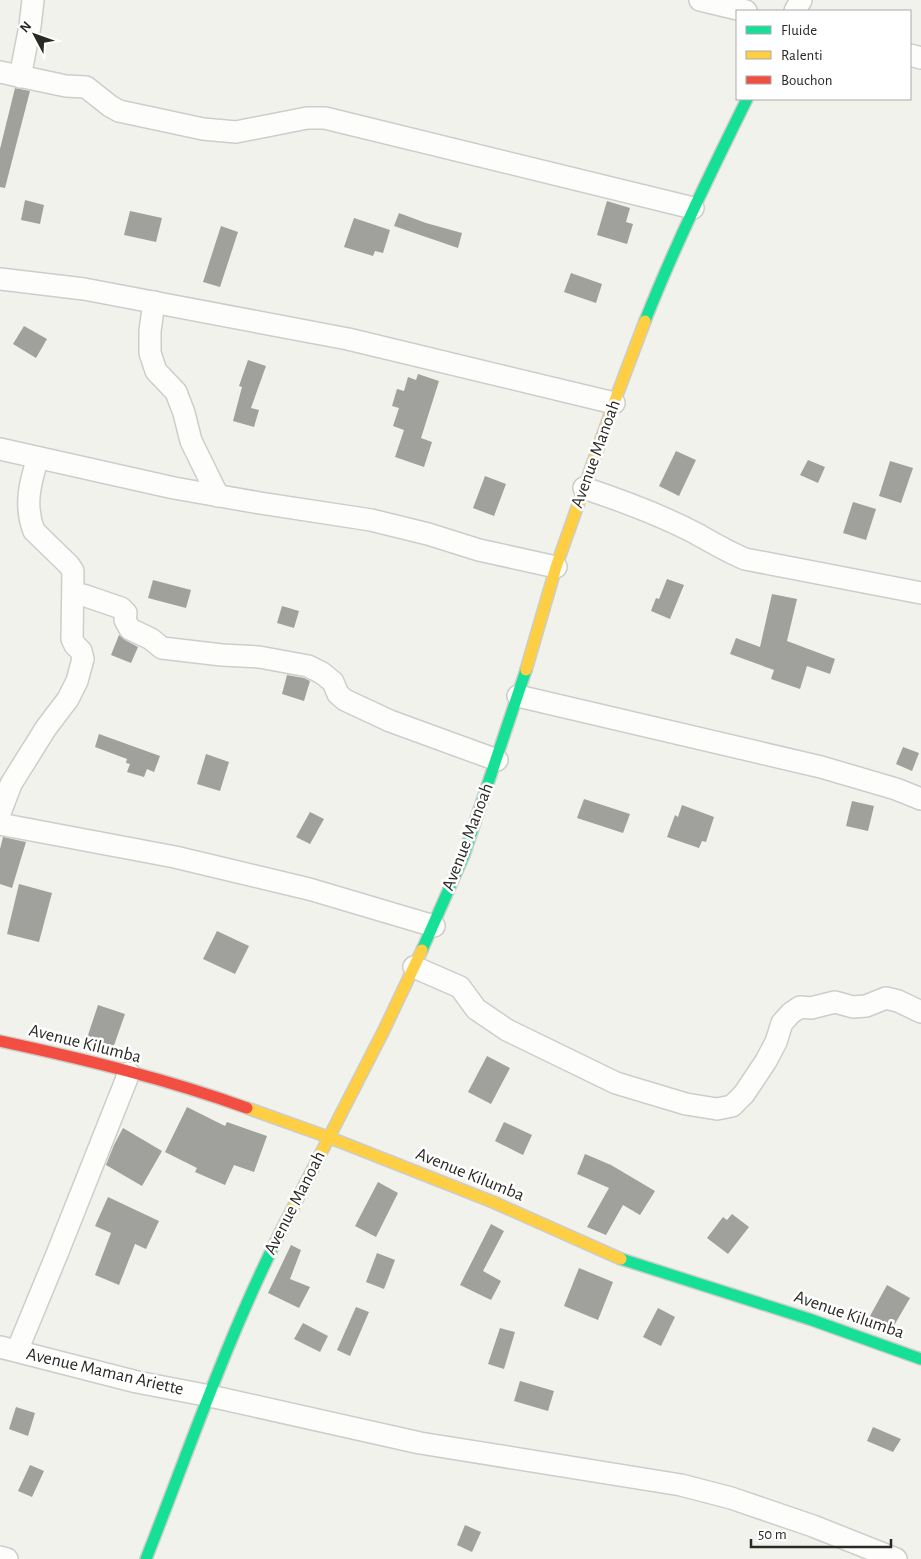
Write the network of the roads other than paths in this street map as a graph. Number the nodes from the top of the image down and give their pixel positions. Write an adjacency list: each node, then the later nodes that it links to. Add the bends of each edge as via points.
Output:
1 (33, 0): 4 (street, via 30,26)
2 (700, 0): 3 (street)
3 (742, 10)
4 (10, 74): 6 (street, via 86,87 119,111 202,129 236,132 307,118 325,118)
5 (746, 100): 6 (street, Avenue Manoah)
6 (692, 208): 9 (street, Avenue Manoah)
7 (0, 279): 8 (street, via 84,289)
8 (154, 302): 9 (street, via 348,339); 13 (street, via 150,354 156,371 176,392 191,441)
9 (614, 403): 12 (street, Avenue Manoah)
10 (0, 449): 11 (street)
11 (38, 458): 13 (street); 16 (street, via 30,484 31,524 73,571)
12 (584, 488): 14 (street, Avenue Manoah); 15 (street, via 635,505 745,559)
13 (218, 496): 14 (street, via 371,520)
14 (556, 567): 17 (street, Avenue Manoah)
15 (921, 593)
16 (74, 594): 18 (street, via 120,608 126,613 125,620 130,629 162,648 259,657 308,666 333,682 345,700); 20 (street, via 72,639 83,659 77,681 11,784)
17 (518, 696): 18 (street, Avenue Manoah); 19 (street, via 821,767)
18 (497, 760): 22 (street, Avenue Manoah, via 464,855)
19 (921, 799)
20 (0, 813)
21 (0, 824): 22 (street, via 174,857 309,890)
22 (434, 926): 23 (street, Avenue Manoah)
23 (414, 967): 24 (street, via 460,987 476,1009 507,1030 616,1083 717,1110 732,1106 744,1094 766,1061 782,1023 800,1007 811,1008 835,1002 853,1007 866,1006 886,998); 27 (street, Avenue Manoah)
24 (921, 1012)
25 (0, 1042): 26 (street, Avenue Kilumba)
26 (129, 1072): 27 (street, Avenue Kilumba, via 230,1102); 28 (street, via 58,1254)
27 (328, 1137): 29 (street, Avenue Kilumba, via 493,1202 630,1263 809,1319); 30 (street, Avenue Manoah, via 258,1277)
28 (8, 1349): 30 (street, Avenue Maman Ariette, via 137,1382)
29 (921, 1359)
30 (210, 1396): 33 (street, Avenue Manoah); 34 (street, Avenue Maman Ariette, via 420,1443 681,1486 731,1498)
31 (0, 1557): 32 (street)
32 (7, 1559)
33 (146, 1559)
34 (896, 1559)

